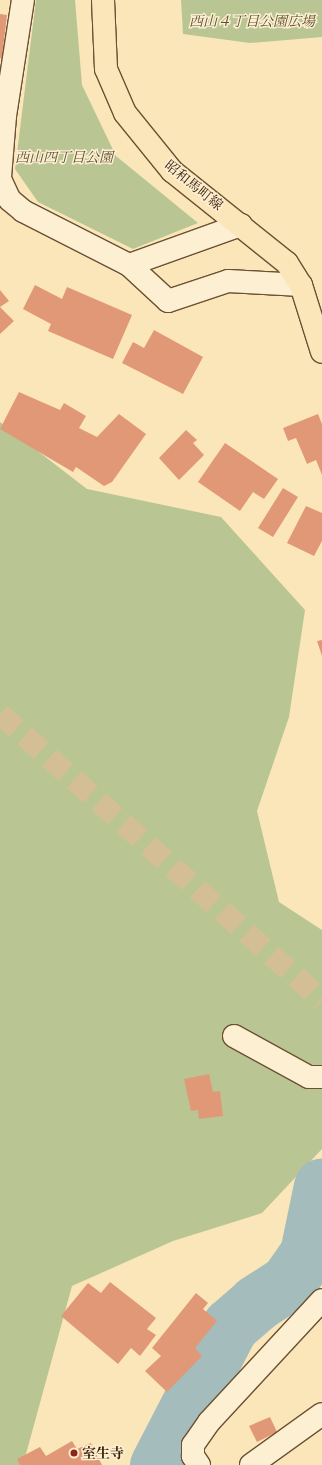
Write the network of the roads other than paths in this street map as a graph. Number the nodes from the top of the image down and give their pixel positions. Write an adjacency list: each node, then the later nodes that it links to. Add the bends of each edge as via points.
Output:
1 (23, 0): 3 (street, via 5,116)
2 (103, 0): 5 (main road, 昭和馬町線, via 106,69 125,113 172,171)
3 (0, 178): 4 (street, via 10,200)
4 (10, 210): 6 (street)
5 (241, 225): 6 (street); 7 (main road, 昭和馬町線, via 288,263)
6 (129, 265): 7 (street, via 168,300 228,281)
7 (301, 285): 8 (main road, 昭和馬町線)
8 (322, 352)
9 (234, 1036): 10 (street, via 309,1077)
10 (322, 1077)
11 (322, 1300): 13 (street, via 209,1422 193,1445 194,1456)
12 (322, 1414): 14 (street)
13 (199, 1465)
14 (251, 1465)

